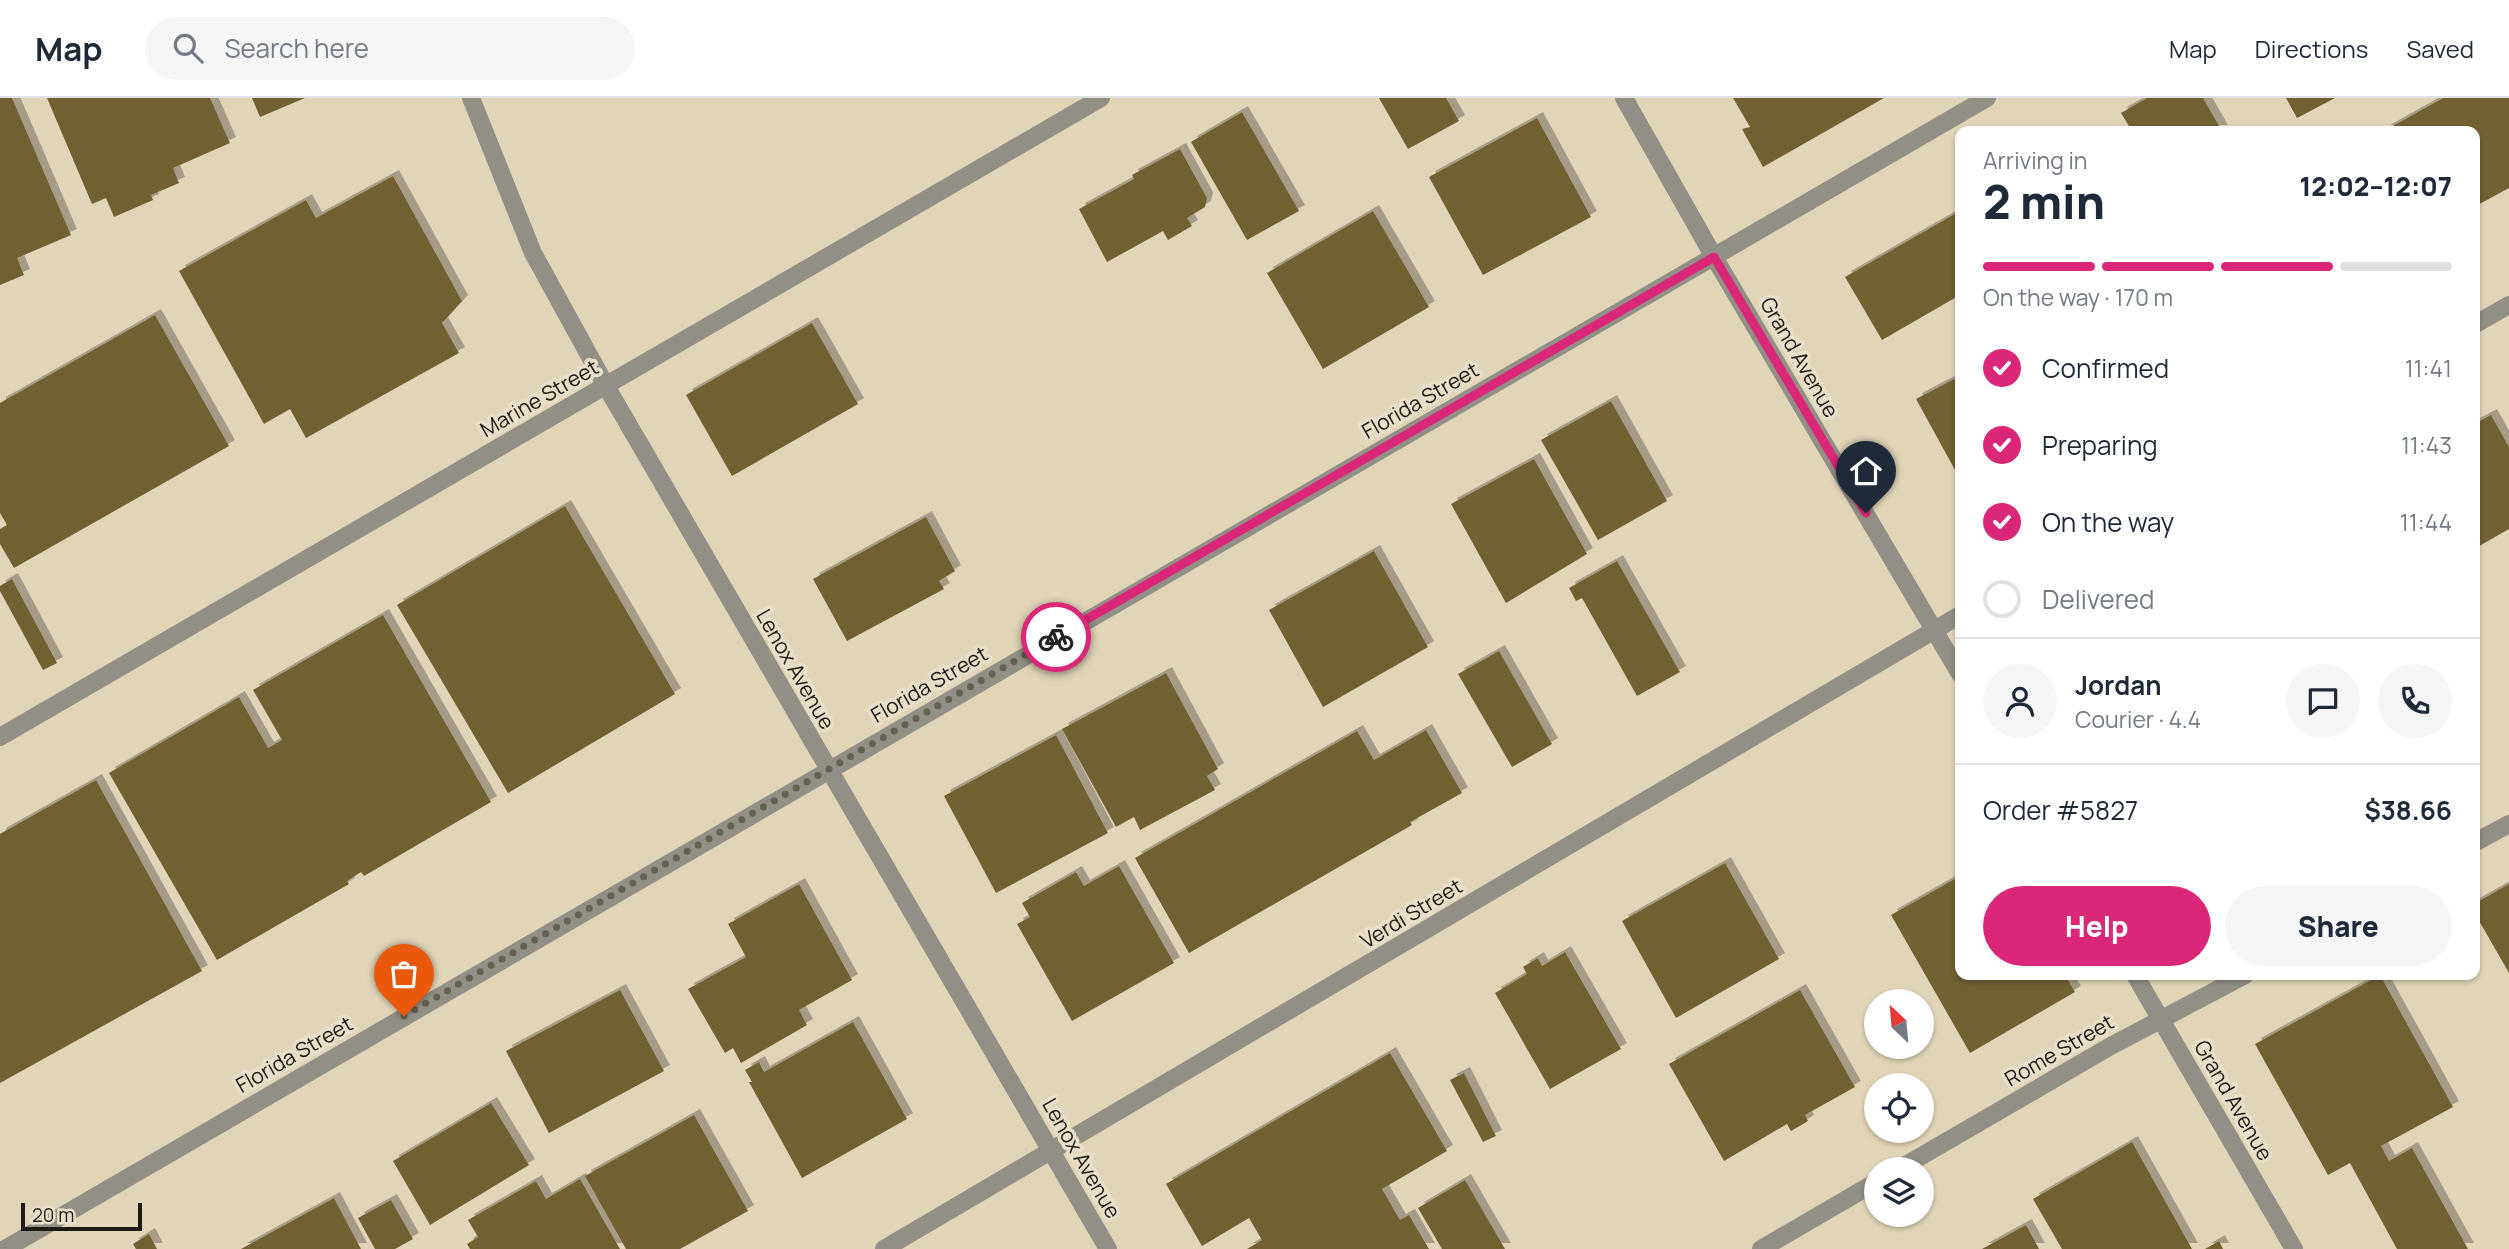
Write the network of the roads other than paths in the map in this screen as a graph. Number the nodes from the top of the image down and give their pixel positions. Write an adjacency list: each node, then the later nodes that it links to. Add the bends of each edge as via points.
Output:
1 (471, 98): 8 (street, Lenox Avenue, via 533,253)
2 (1101, 98): 8 (street, Marine Street)
3 (1624, 98): 5 (street, Grand Avenue)
4 (1987, 98): 5 (street, Florida Street)
5 (1714, 257): 10 (street, Grand Avenue); 13 (street, Florida Street)
6 (2509, 305): 7 (street)
7 (2480, 322)
8 (606, 386): 12 (street, Marine Street); 13 (street, Lenox Avenue)
9 (1955, 618): 10 (street, Verdi Street)
10 (1934, 630): 11 (street, Grand Avenue); 19 (street, Verdi Street)
11 (1955, 666)
12 (0, 737)
13 (828, 769): 19 (street, Lenox Avenue); 22 (street, Florida Street)
14 (2509, 824): 15 (street)
15 (2480, 841)
16 (2138, 980): 18 (street, Grand Avenue)
17 (2235, 980): 18 (street, Rome Street)
18 (2161, 1018): 20 (street, Rome Street); 26 (street, Grand Avenue)
19 (1052, 1152): 23 (street, Verdi Street); 24 (street, Lenox Avenue)
20 (1920, 1157)
21 (1864, 1189): 25 (street)
22 (5, 1249)
23 (884, 1249)
24 (1108, 1249)
25 (1761, 1249)
26 (2294, 1249)

